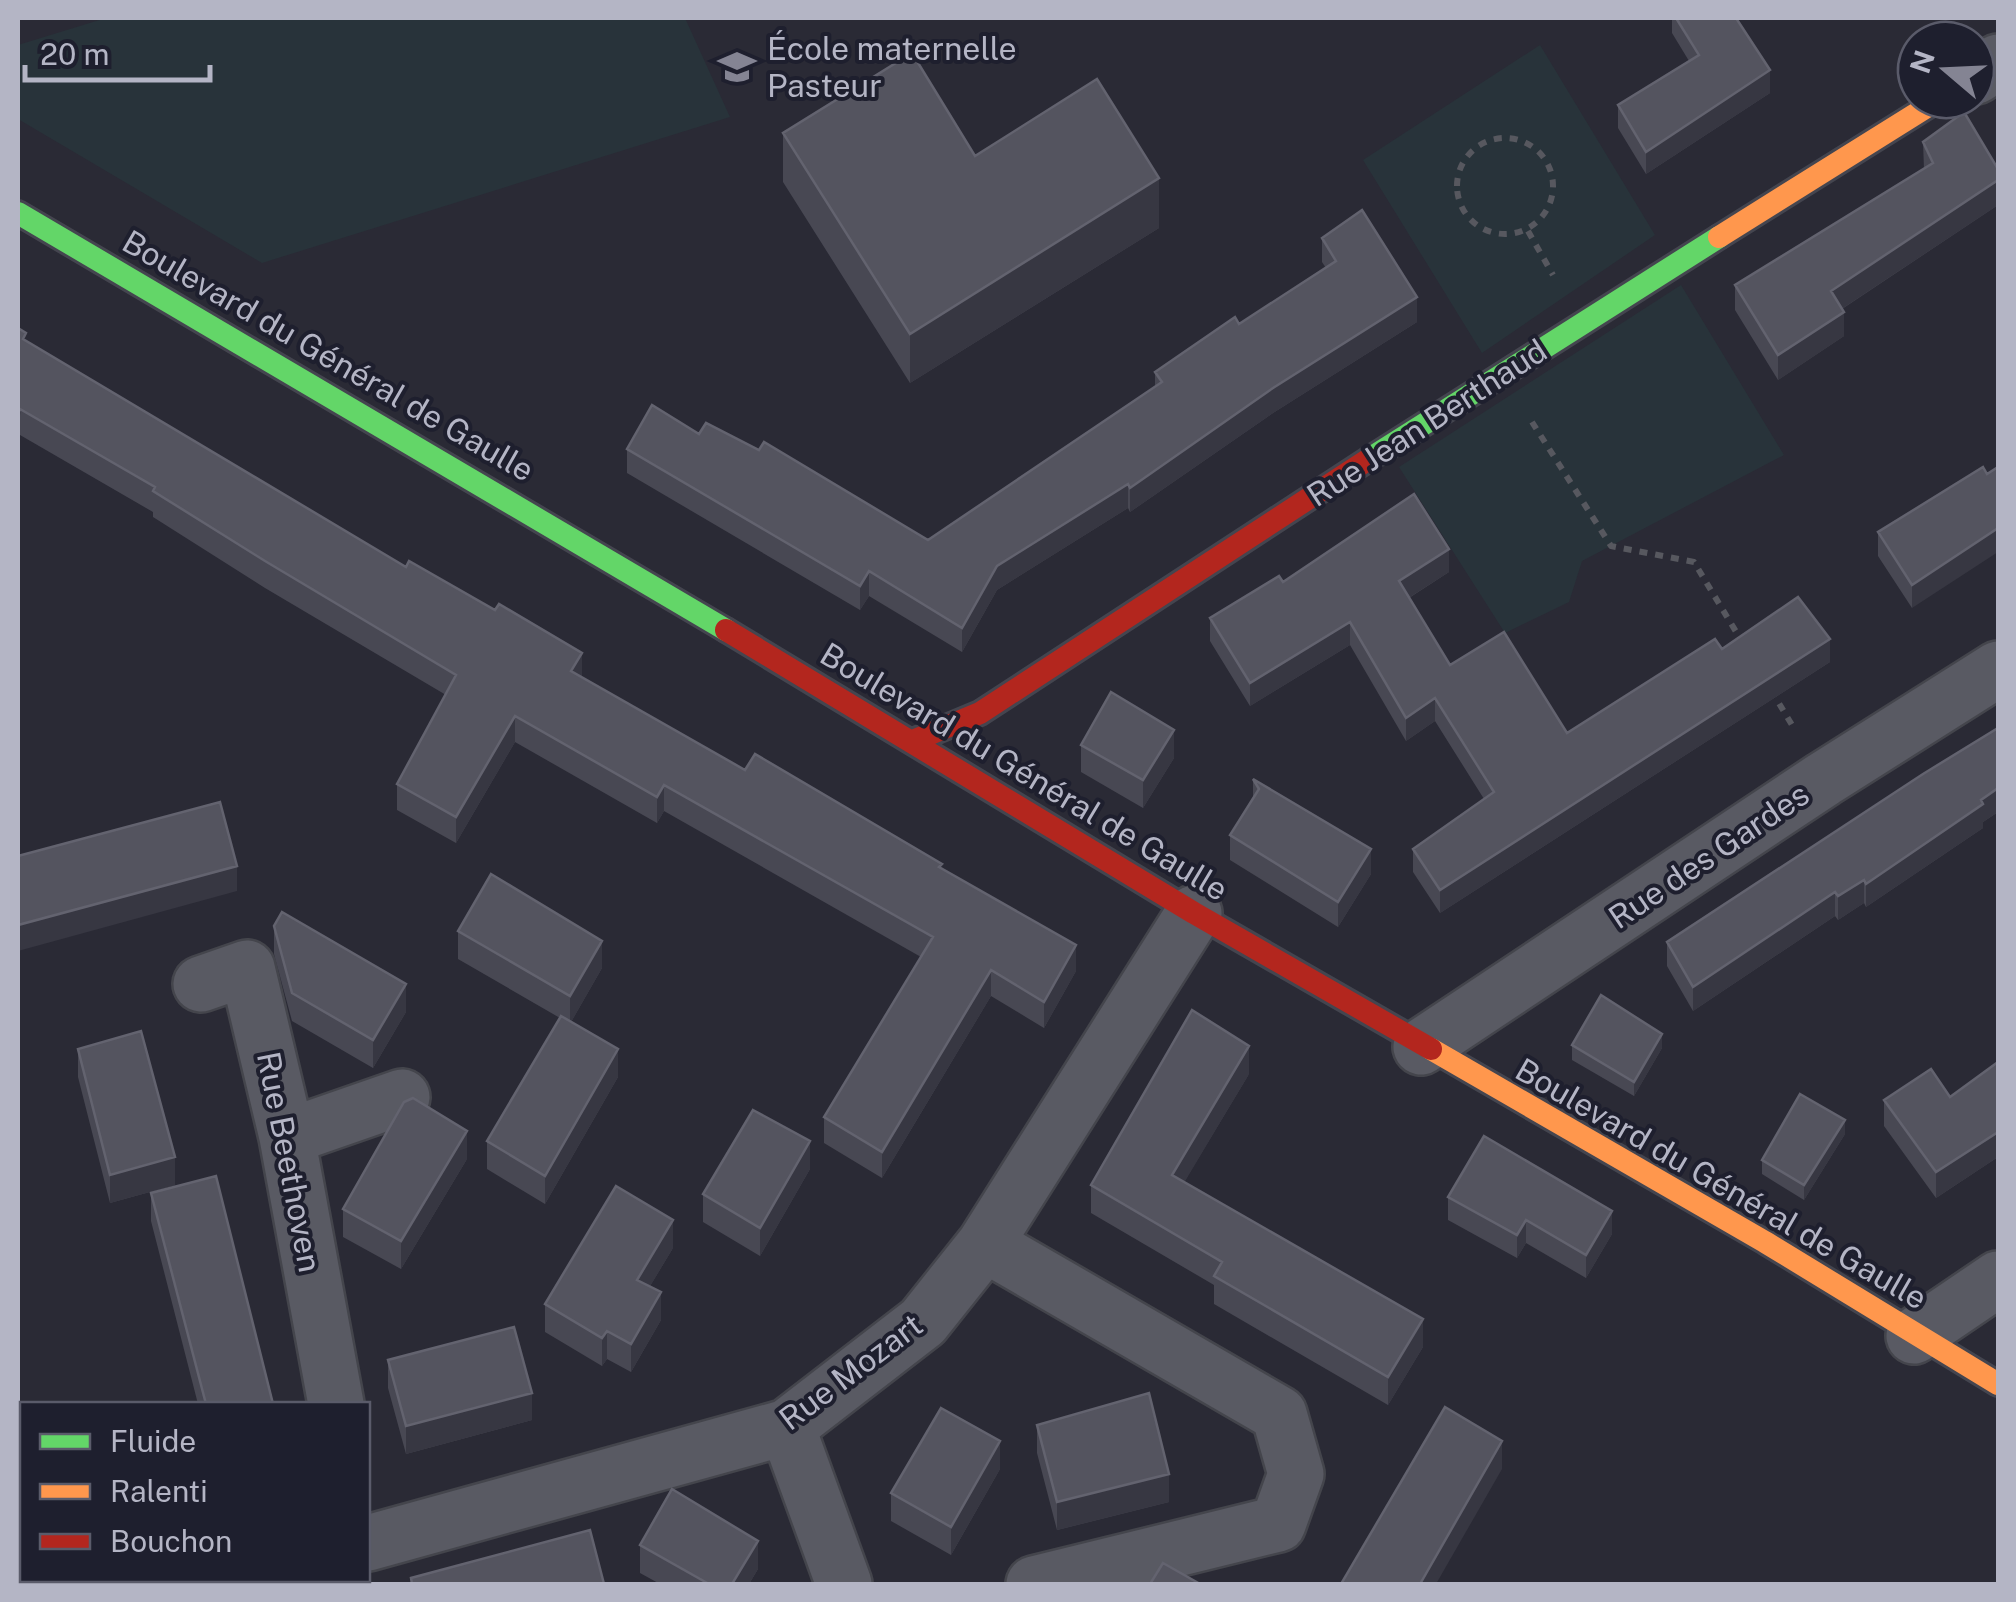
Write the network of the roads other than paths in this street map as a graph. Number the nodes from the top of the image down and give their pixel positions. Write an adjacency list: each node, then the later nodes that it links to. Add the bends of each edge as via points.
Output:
1 (1906, 120): 4 (street, Rue Jean Berthaud, via 980,713)
2 (18, 213): 4 (street, Boulevard du Général de Gaulle)
3 (1998, 669): 7 (street, Rue des Gardes)
4 (913, 741): 5 (street, Boulevard du Général de Gaulle)
5 (1194, 913): 7 (street, Boulevard du Général de Gaulle); 10 (street, Rue Mozart)
6 (201, 984): 9 (street, Rue Beethoven, via 247,968)
7 (1422, 1047): 12 (street, Boulevard du Général de Gaulle, via 1766,1242)
8 (402, 1097): 9 (street)
9 (287, 1137): 14 (street, Rue Beethoven)
10 (984, 1244): 15 (street, Rue Mozart, via 923,1322); 18 (street, via 1279,1414 1296,1474 1278,1524)
11 (1998, 1279): 12 (street)
12 (1914, 1336): 13 (street, Boulevard du Général de Gaulle)
13 (1998, 1384)
14 (336, 1402)
15 (788, 1426): 16 (street, Rue Mozart); 17 (street)
16 (370, 1542)
17 (844, 1584)
18 (1034, 1584)

